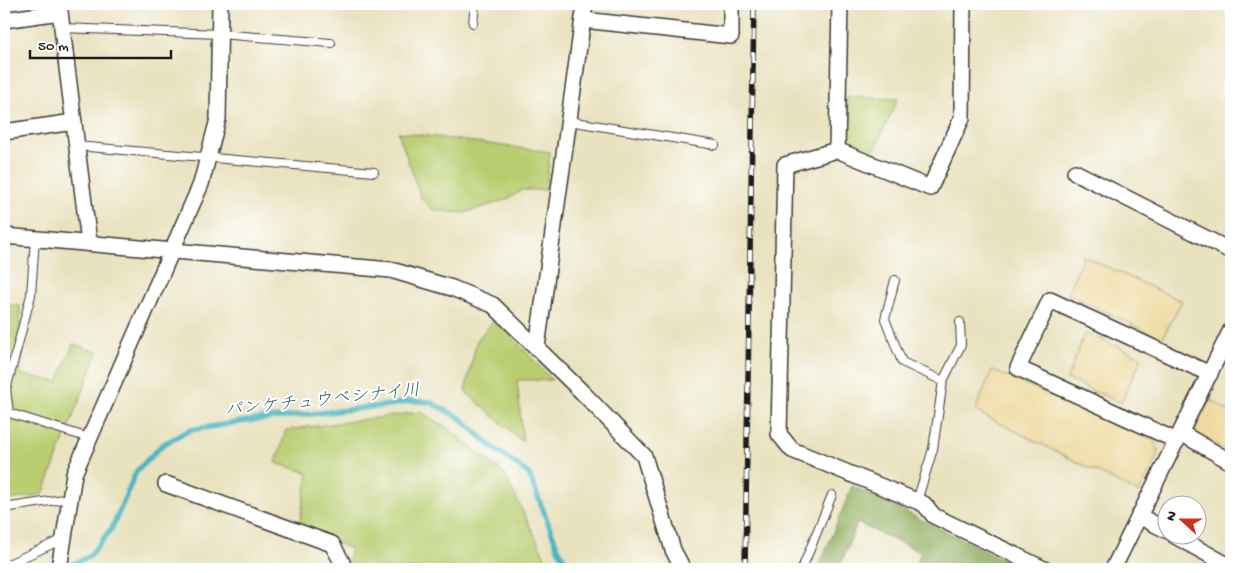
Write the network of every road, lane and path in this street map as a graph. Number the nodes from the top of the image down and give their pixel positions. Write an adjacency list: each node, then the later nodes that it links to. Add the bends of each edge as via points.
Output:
1 (220, 4): 12 (street)
2 (476, 4): 10 (lane)
3 (585, 4): 9 (street)
4 (731, 4): 9 (street, via 731,36)
5 (840, 4): 19 (street)
6 (963, 4): 19 (street, via 962,118 930,188)
7 (60, 8): 8 (street); 11 (street)
8 (4, 20)
9 (583, 20): 14 (street)
10 (473, 23)
11 (62, 28): 12 (lane); 15 (street)
12 (220, 34): 13 (lane); 20 (street, via 218,120)
13 (331, 43)
14 (569, 121): 17 (lane); 31 (street)
15 (74, 122): 16 (street); 18 (street)
16 (4, 132)
17 (716, 145)
18 (76, 146): 20 (lane); 25 (street)
19 (837, 150): 41 (street, via 785,166 779,434 792,450)
20 (208, 157): 21 (lane); 26 (street, via 201,184)
21 (374, 172)
22 (1075, 172): 27 (street)
23 (4, 236): 24 (street)
24 (34, 238): 25 (street); 34 (lane, via 31,295 6,390)
25 (89, 243): 26 (street)
26 (171, 250): 31 (street, via 391,270 452,288 493,305); 36 (street)
27 (1231, 251)
28 (895, 280): 33 (lane, via 885,320 902,362)
29 (960, 322): 33 (lane, via 961,345)
30 (1229, 341): 32 (street)
31 (537, 348): 51 (street, via 644,456 673,550)
32 (1210, 374): 35 (street); 35 (street, via 1050,300 1018,368)
33 (943, 381): 41 (lane, via 934,449)
34 (6, 414): 36 (lane)
35 (1179, 437): 37 (street); 43 (street)
36 (89, 438): 40 (street, via 74,474)
37 (1231, 462)
38 (166, 484): 50 (street, via 332,544 342,562)
39 (832, 495): 52 (lane)
40 (70, 498): 42 (lane); 45 (street)
41 (917, 501): 53 (street, via 934,516)
42 (4, 508)
43 (1139, 516): 44 (street); 54 (street)
44 (1158, 526)
45 (64, 539): 47 (lane); 49 (street)
46 (1193, 546): 48 (street)
47 (4, 566)
48 (1231, 567)
49 (60, 569)
50 (340, 569)
51 (683, 569)
52 (802, 569)
53 (1044, 569)
54 (1112, 569)

